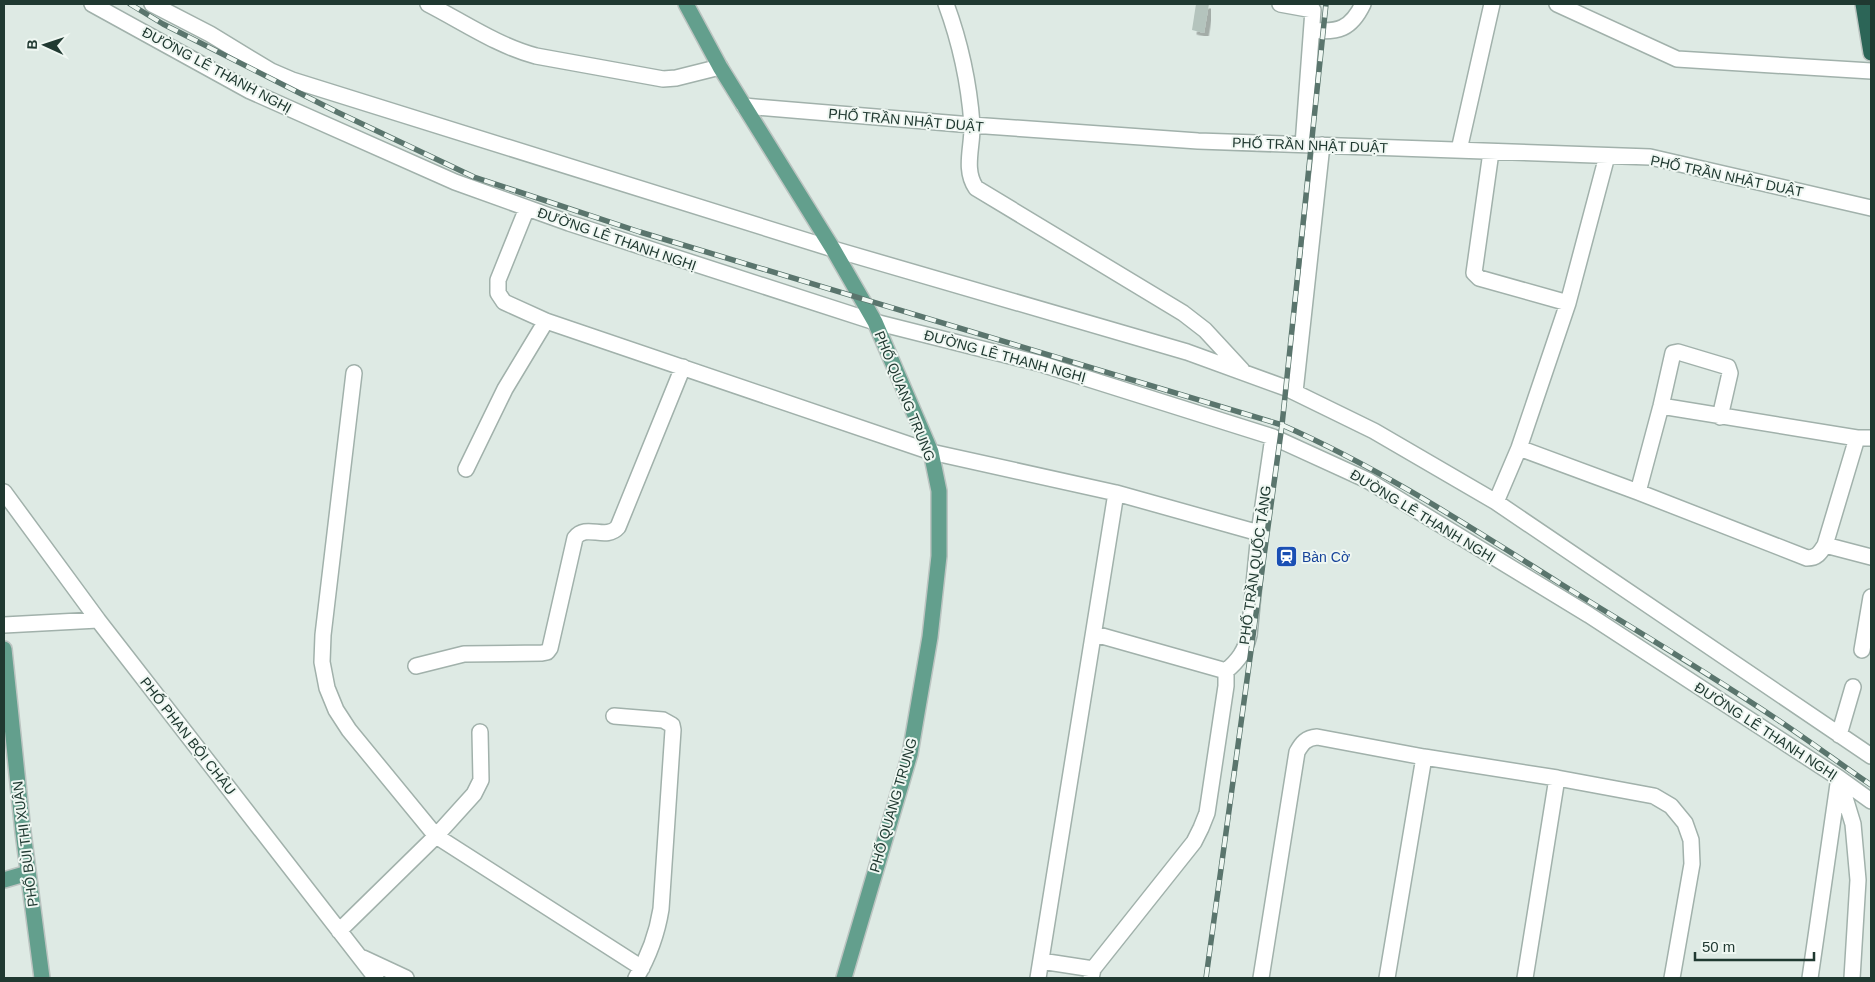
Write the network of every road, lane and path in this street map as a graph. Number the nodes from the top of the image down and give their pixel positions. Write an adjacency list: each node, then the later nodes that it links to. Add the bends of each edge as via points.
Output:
1 (92, 4): 22 (street, ĐƯỜNG LÊ THANH NGHỊ, via 250,91 455,182)
2 (152, 4): 24 (street, via 292,80)
3 (428, 4): 13 (street, via 502,43 536,56 663,79)
4 (686, 4): 13 (main road, PHỐ QUANG TRUNG)
5 (946, 4): 16 (street, via 962,58)
6 (1280, 4): 11 (street, via 1313,10)
7 (1363, 4): 11 (street, via 1348,25 1337,31)
8 (1492, 4): 19 (street)
9 (1557, 4): 14 (street, via 1677,59)
10 (1863, 4): 12 (highway)
11 (1312, 30): 17 (street)
12 (1871, 53)
13 (720, 67): 15 (main road, PHỐ QUANG TRUNG)
14 (1871, 72)
15 (744, 106): 16 (street, PHỐ TRẦN NHẬT DUẬT); 24 (main road, PHỐ QUANG TRUNG)
16 (972, 125): 17 (street, PHỐ TRẦN NHẬT DUẬT); 29 (street, via 969,173 976,188 1183,314 1205,330)
17 (1303, 145): 18 (street, PHỐ TRẦN NHẬT DUẬT)
18 (1322, 145): 19 (street, PHỐ TRẦN NHẬT DUẬT); 31 (street)
19 (1459, 150): 20 (street, PHỐ TRẦN NHẬT DUẬT)
20 (1491, 152): 21 (street, PHỐ TRẦN NHẬT DUẬT); 25 (street, via 1474,273 1479,278)
21 (1607, 156): 23 (street, PHỐ TRẦN NHẬT DUẬT, via 1650,158); 25 (street)
22 (527, 208): 26 (street, via 498,280 498,293 504,302); 27 (street, ĐƯỜNG LÊ THANH NGHỊ)
23 (1871, 208)
24 (833, 249): 27 (main road, PHỐ QUANG TRUNG); 29 (street, via 1187,352)
25 (1568, 303): 36 (street)
26 (546, 320): 28 (street); 38 (street, via 505,389)
27 (875, 322): 34 (street, ĐƯỜNG LÊ THANH NGHỊ, via 1038,363); 37 (main road, PHỐ QUANG TRUNG)
28 (683, 367): 37 (street); 52 (street, via 618,527 609,533 584,531 574,538 547,652 464,654)
29 (1244, 372): 31 (street)
30 (354, 373): 63 (street, via 322,635 322,662 336,710)
31 (1296, 392): 42 (street, via 1374,431)
32 (1661, 406): 33 (street); 33 (street, via 1672,355 1678,352 1730,370); 40 (street)
33 (1720, 416): 35 (street)
34 (1273, 436): 43 (street, PHỐ TRẦN QUỐC TẢNG); 61 (street, ĐƯỜNG LÊ THANH NGHỊ, via 1367,480 1589,615)
35 (1864, 438): 44 (street)
36 (1519, 448): 40 (street); 42 (street)
37 (931, 452): 41 (street); 74 (main road, PHỐ QUANG TRUNG, via 940,491 939,556 930,638 910,754)
38 (466, 469)
39 (4, 492): 47 (street, PHỐ PHAN BỘI CHÂU)
40 (1638, 492): 44 (street, via 1807,558 1819,555)
41 (1116, 493): 43 (street); 49 (street)
42 (1496, 502): 57 (street)
43 (1259, 533): 53 (street, PHỐ TRẦN QUỐC TẢNG, via 1249,635 1242,655)
44 (1825, 545): 45 (street)
45 (1871, 557)
46 (1871, 597): 51 (street)
47 (98, 620): 48 (street); 66 (street, PHỐ PHAN BỘI CHÂU)
48 (4, 625)
49 (1095, 634): 53 (street); 68 (street)
50 (4, 649): 64 (main road, PHỐ BÙI THỊ XUÂN)
51 (1862, 650)
52 (416, 666)
53 (1226, 671): 70 (street, via 1206,813 1201,828 1194,842)
54 (1853, 687): 57 (street)
55 (614, 716): 69 (street, via 663,720 672,725 673,730 661,909 653,942)
56 (480, 732): 63 (street, via 481,780 474,794)
57 (1839, 734): 58 (street)
58 (1871, 756)
59 (1424, 758): 60 (street); 76 (street, via 1317,737 1302,743 1297,752); 77 (street)
60 (1556, 778): 78 (street); 79 (street, via 1654,796 1671,806 1685,822 1691,840 1692,864)
61 (1839, 778): 62 (street, ĐƯỜNG LÊ THANH NGHỊ); 80 (street); 81 (street, via 1853,824 1858,880)
62 (1871, 801)
63 (436, 836): 66 (street); 69 (street)
64 (28, 873): 65 (main road); 71 (main road, PHỐ BÙI THỊ XUÂN)
65 (4, 880)
66 (339, 931): 67 (street, PHỐ PHAN BỘI CHÂU)
67 (359, 957): 72 (street, PHỐ PHAN BỘI CHÂU); 73 (street)
68 (1041, 961): 70 (street); 75 (street)
69 (639, 973)
70 (1092, 974)
71 (42, 978)
72 (376, 978)
73 (406, 978)
74 (844, 978)
75 (1038, 978)
76 (1261, 978)
77 (1387, 978)
78 (1525, 978)
79 (1672, 978)
80 (1810, 978)
81 (1852, 978)

